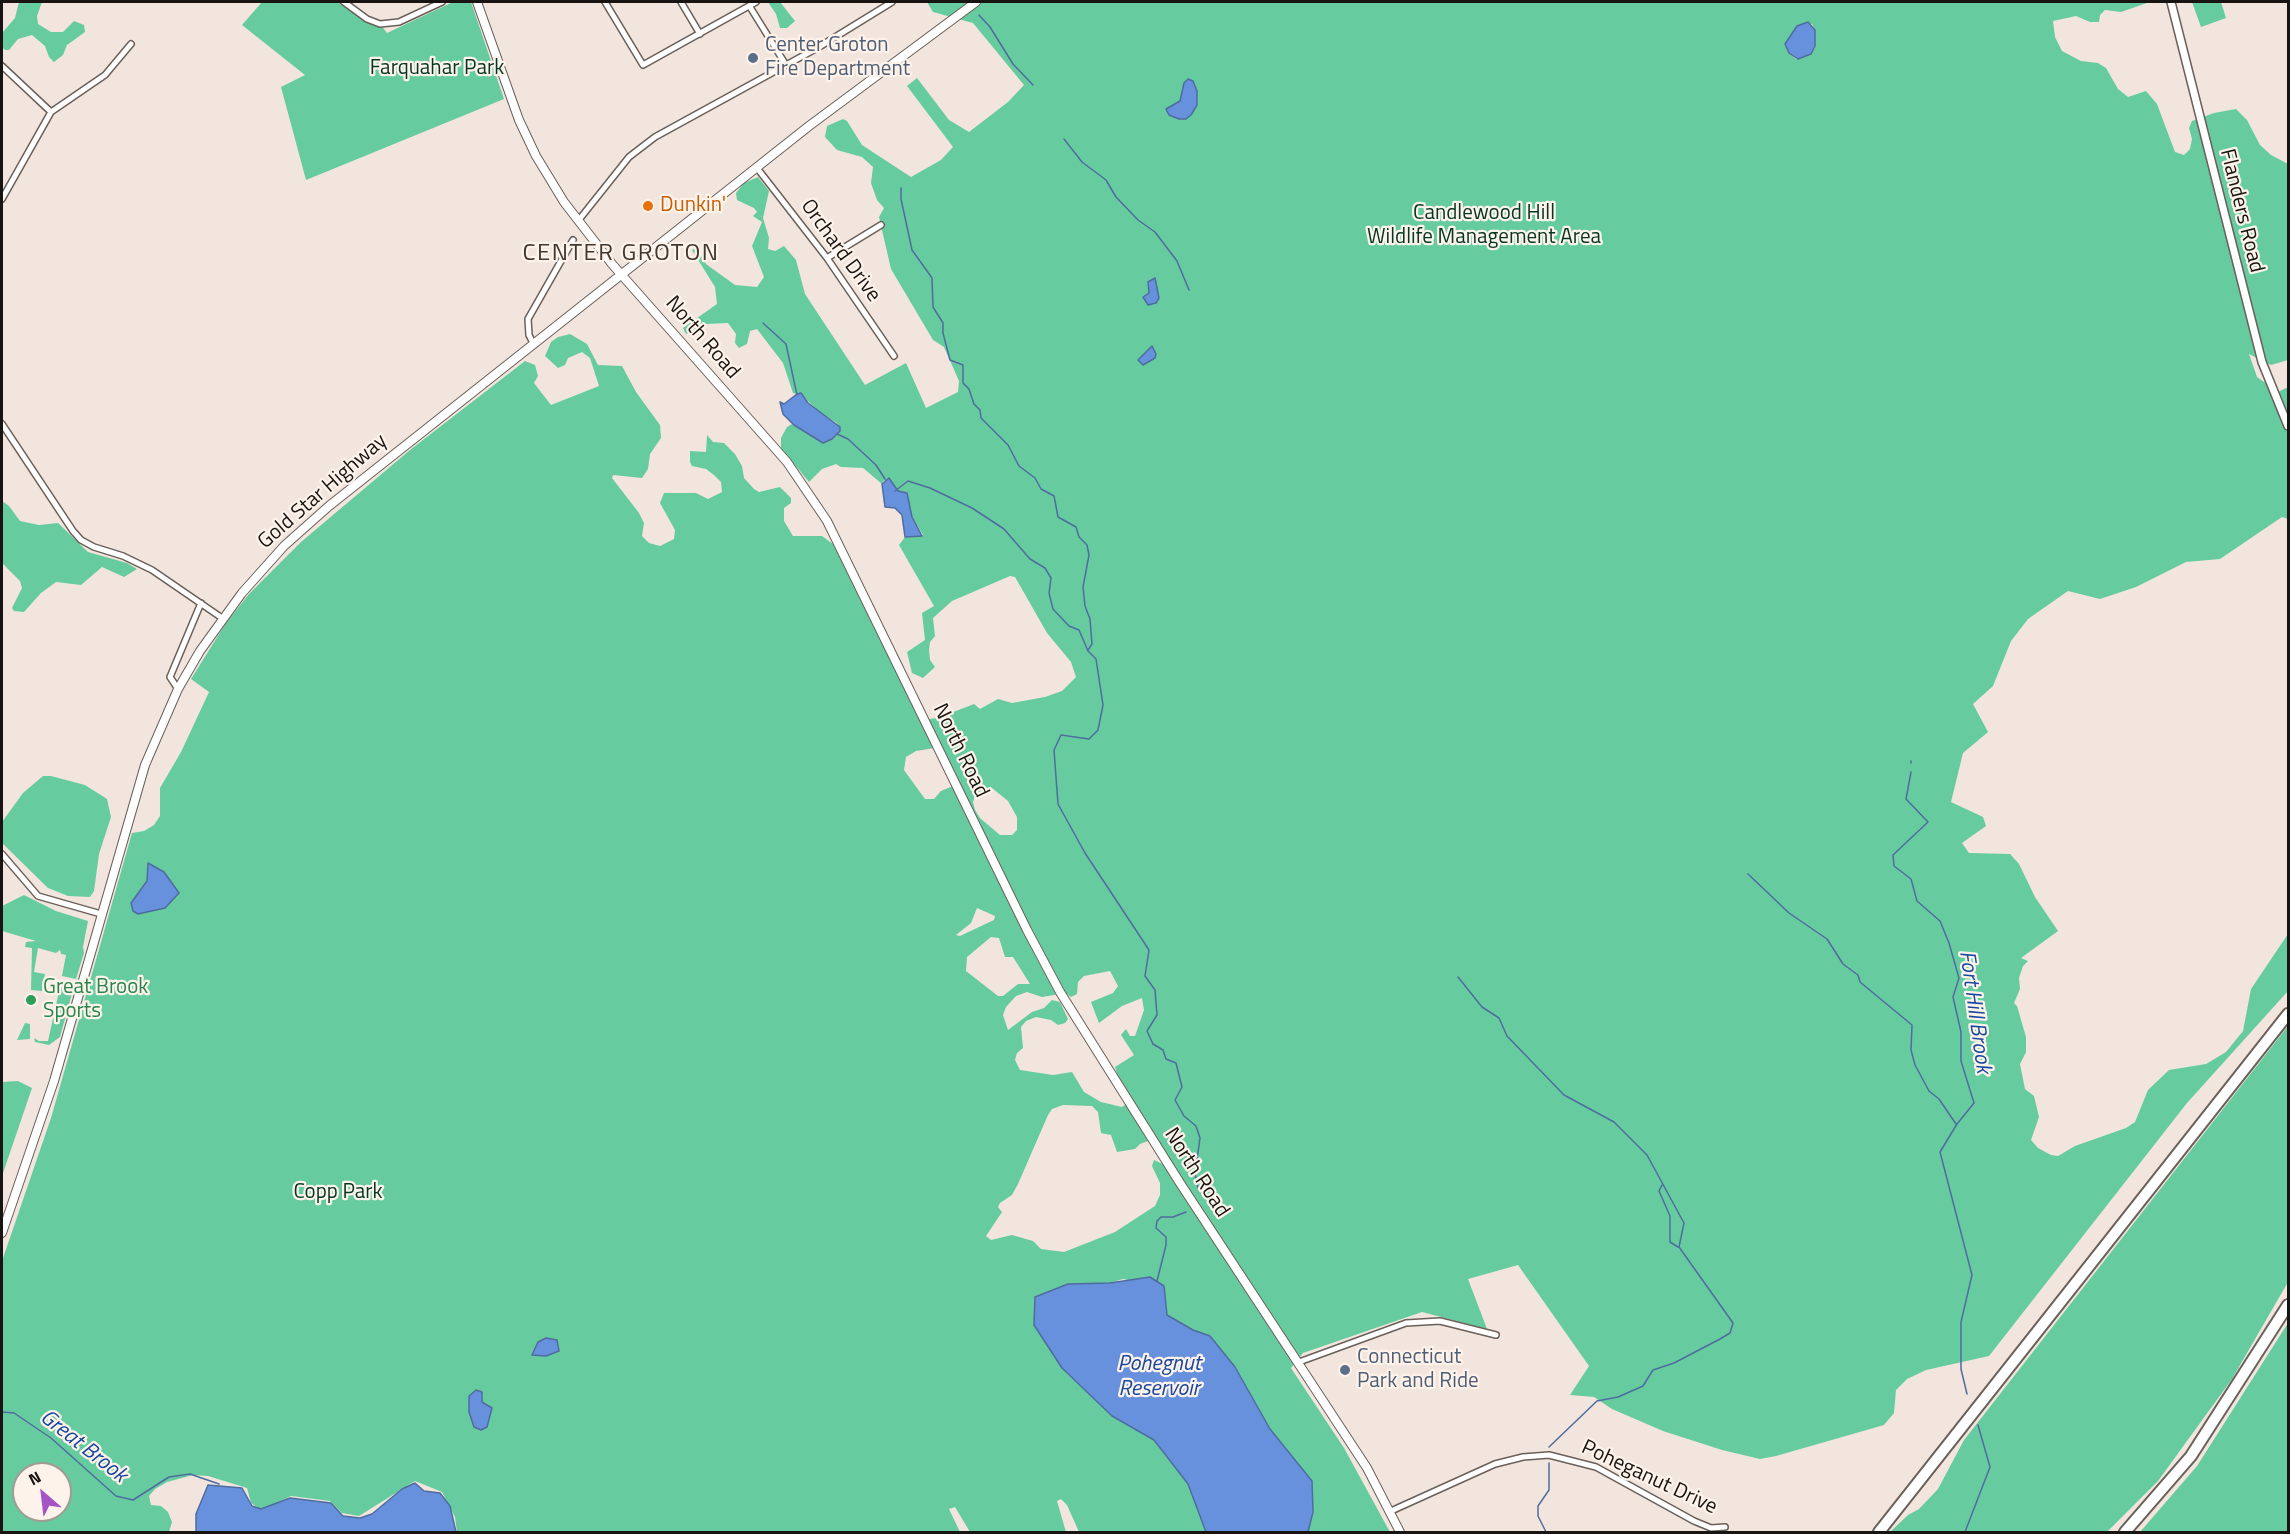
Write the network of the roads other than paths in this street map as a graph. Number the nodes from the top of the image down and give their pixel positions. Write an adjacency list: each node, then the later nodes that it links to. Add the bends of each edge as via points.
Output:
1 (344, 2): 2 (street, via 380,24 399,22)
2 (442, 2)
3 (477, 2): 18 (main road, North Road, via 519,120 551,182)
4 (605, 2): 11 (street, via 643,65)
5 (681, 2): 11 (street)
6 (756, 2): 10 (street)
7 (892, 2): 13 (street)
8 (976, 2): 16 (main road, Gold Star Highway)
9 (2171, 2): 26 (street, Flanders Road, via 2262,362)
10 (750, 7): 11 (street); 13 (street)
11 (700, 34)
12 (131, 44): 15 (street, via 105,75)
13 (786, 65): 18 (street, via 655,136 629,157)
14 (2, 66): 15 (street)
15 (51, 112): 17 (street)
16 (757, 168): 21 (street, Orchard Drive); 22 (main road, Gold Star Highway)
17 (2, 199)
18 (578, 221): 22 (main road, North Road)
19 (881, 225): 21 (street)
20 (573, 240): 23 (street, via 528,319)
21 (827, 258): 24 (street, Orchard Drive)
22 (621, 274): 23 (main road, Gold Star Highway); 36 (main road, North Road, via 787,462 821,511 1060,992)
23 (534, 345): 28 (main road, Gold Star Highway, via 305,527)
24 (894, 356)
25 (2, 424): 27 (street, via 81,540 152,570)
26 (2289, 426)
27 (201, 603): 28 (street); 29 (street, via 170,677)
28 (222, 618): 29 (main road, Gold Star Highway)
29 (178, 689): 31 (main road, Gold Star Highway, via 145,765)
30 (2, 854): 31 (street, via 38,896)
31 (101, 914): 33 (main road, Gold Star Highway, via 54,1081)
32 (2289, 1014): 40 (highway)
33 (2, 1233)
34 (2289, 1305): 41 (highway, via 2191,1456)
35 (1496, 1335): 36 (street, via 1440,1321 1406,1323)
36 (1299, 1362): 37 (main road, North Road, via 1368,1468)
37 (1391, 1511): 38 (street, Poheganut Drive, via 1495,1464 1549,1455 1596,1467 1694,1521 1711,1528); 39 (main road, North Road)
38 (1725, 1527)
39 (1400, 1533)
40 (1879, 1533)
41 (2125, 1533)

